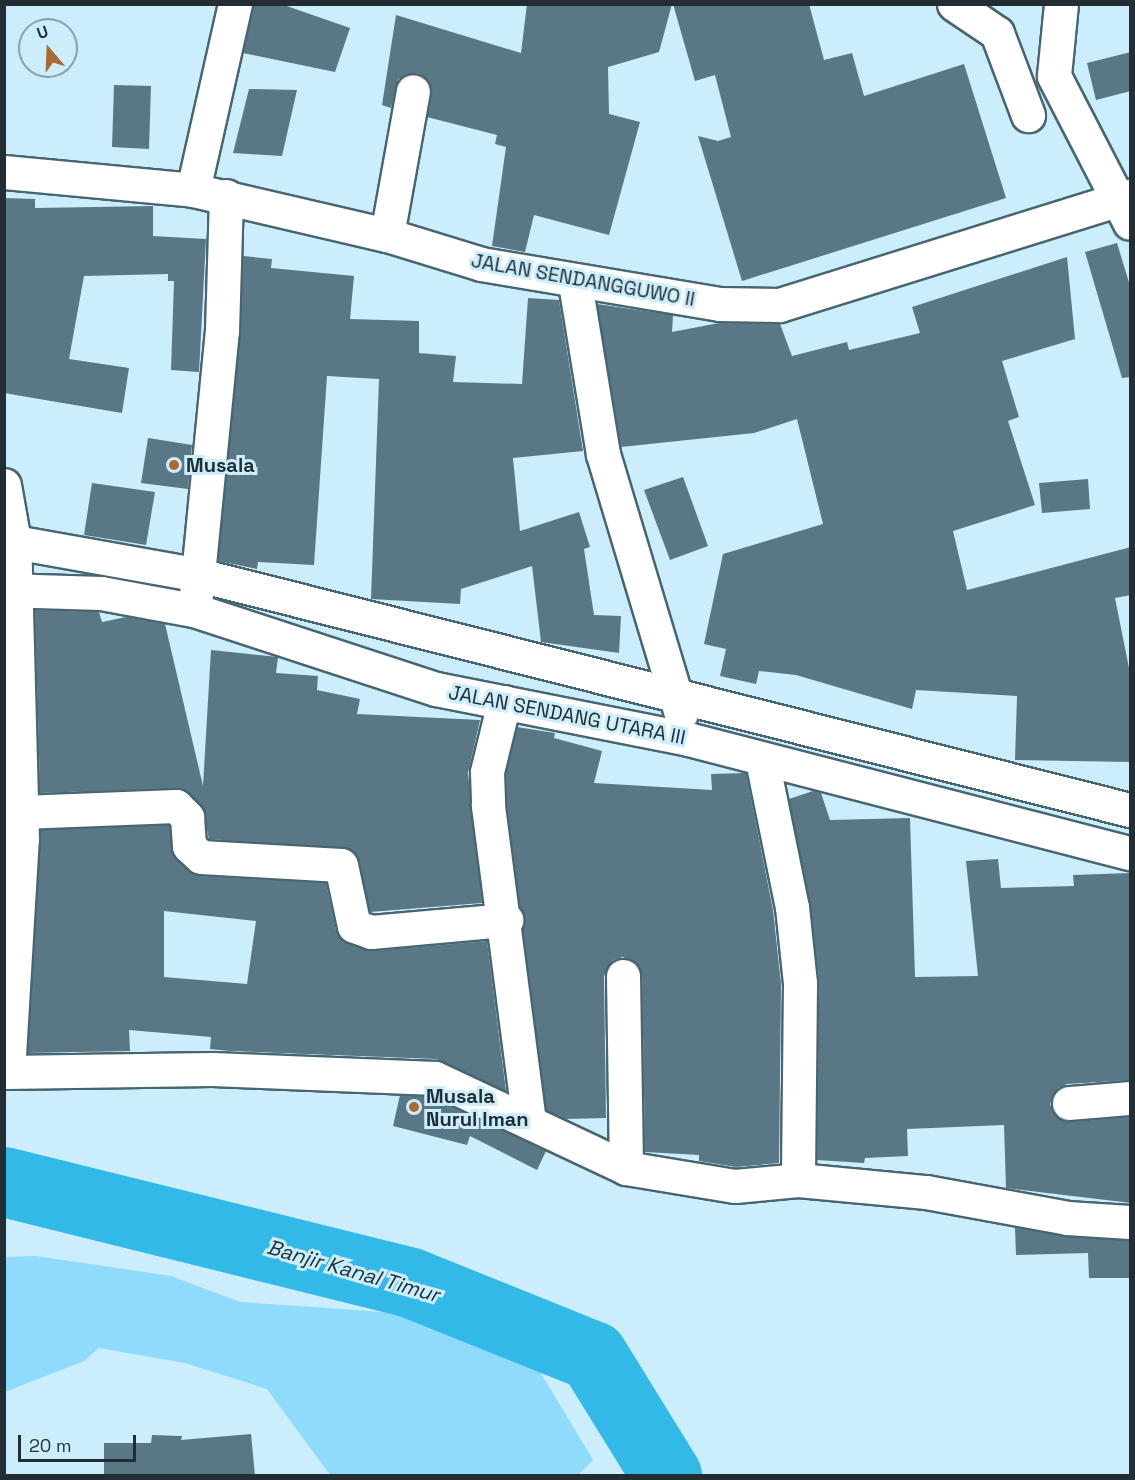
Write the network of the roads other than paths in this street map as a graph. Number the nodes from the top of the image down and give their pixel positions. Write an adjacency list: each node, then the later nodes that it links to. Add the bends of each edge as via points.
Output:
1 (235, 4): 7 (street)
2 (954, 4): 5 (street, via 997,33)
3 (1061, 4): 9 (street, via 1054,76)
4 (413, 91): 10 (street)
5 (1028, 116)
6 (4, 172): 7 (street, JALAN SENDANGGUWO II)
7 (193, 190): 8 (street, JALAN SENDANGGUWO II)
8 (226, 196): 10 (street, JALAN SENDANGGUWO II); 14 (street, via 222,331)
9 (1127, 206): 11 (street, JALAN SENDANGGUWO II, via 779,304 720,304)
10 (387, 236): 11 (street, JALAN SENDANGGUWO II, via 481,264)
11 (575, 283): 17 (street, via 603,454)
12 (4, 485): 13 (street)
13 (14, 542): 14 (street); 15 (street)
14 (199, 575): 16 (street); 17 (street)
15 (9, 589): 16 (street, JALAN SENDANG UTARA III, via 101,593); 22 (street)
16 (194, 610): 18 (street, JALAN SENDANG UTARA III, via 436,689)
17 (677, 698): 19 (street); 21 (street)
18 (504, 702): 19 (street, JALAN SENDANG UTARA III); 24 (street, via 487,772)
19 (688, 740): 20 (street, JALAN SENDANG UTARA III)
20 (762, 760): 23 (street, JALAN SENDANG UTARA III); 31 (street, via 792,907 800,983)
21 (1131, 810)
22 (21, 812): 24 (street, via 176,806 187,817 189,846 201,857 337,862 345,871 354,926 371,932); 26 (street)
23 (1131, 853)
24 (506, 920): 29 (street)
25 (623, 976): 30 (street)
26 (6, 1072): 29 (street, via 212,1069 435,1078)
27 (1131, 1098): 28 (street)
28 (1069, 1103)
29 (529, 1121): 30 (street)
30 (626, 1168): 31 (street, via 735,1186)
31 (798, 1180): 32 (street)
32 (1131, 1222)

